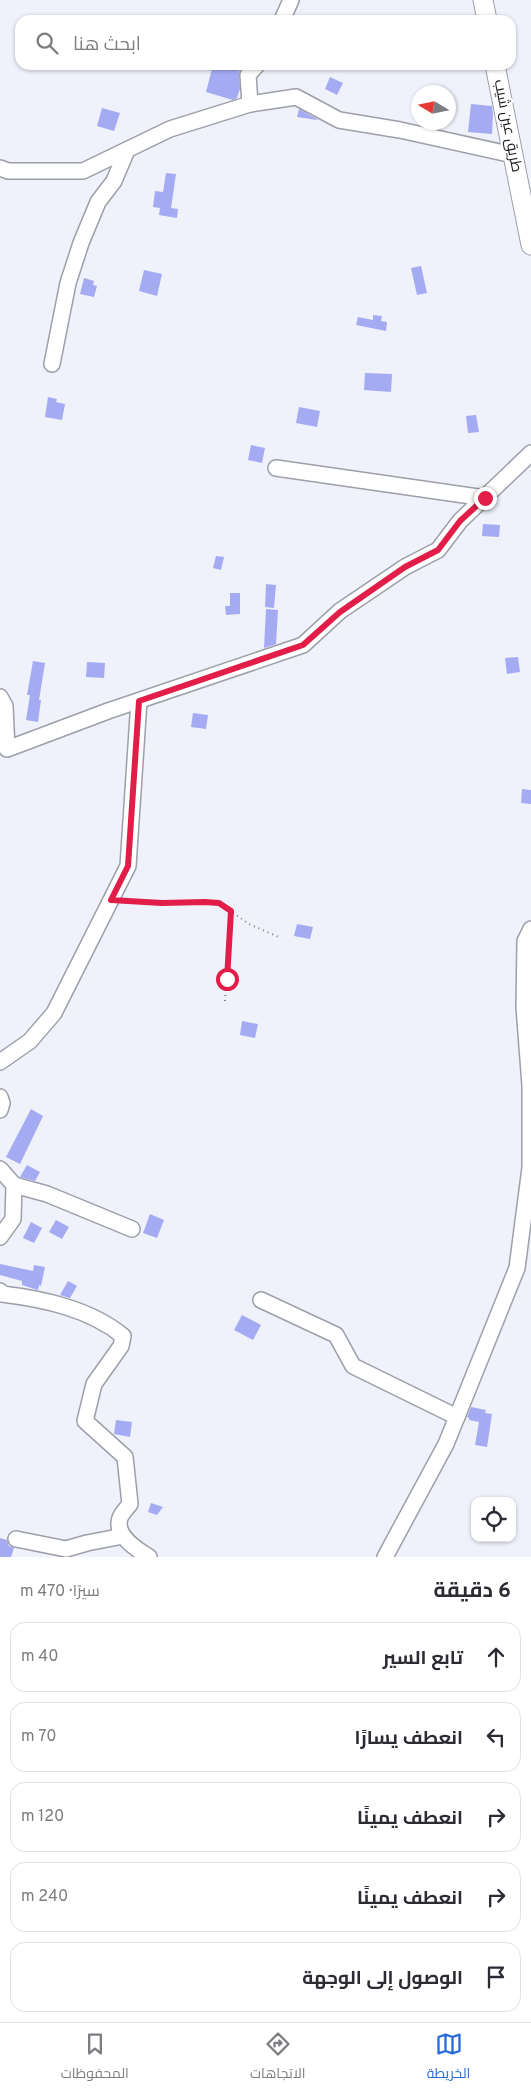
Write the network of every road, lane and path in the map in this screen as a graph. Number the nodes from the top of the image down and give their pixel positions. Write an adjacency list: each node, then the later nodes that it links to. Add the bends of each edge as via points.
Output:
1 (291, 0): 3 (street)
2 (483, 0): 4 (main road)
3 (284, 15)
4 (486, 15)
5 (252, 70): 7 (street, via 248,75)
6 (496, 70): 9 (main road, طريق عين شيب)
7 (250, 104): 8 (street, via 170,129); 9 (street, via 296,97 339,120)
8 (127, 150): 10 (street, via 83,171 8,172); 12 (street, via 114,181 98,202 81,243 68,283)
9 (513, 154): 11 (main road, طريق عين شيب)
10 (0, 168)
11 (531, 245)
12 (52, 364)
13 (531, 453): 15 (street)
14 (276, 468): 15 (street)
15 (485, 498): 17 (street, via 460,521 438,550 405,567 348,606 303,645)
16 (0, 697): 18 (street, via 4,706)
17 (139, 701): 18 (street); 19 (street, via 128,866)
18 (4, 750)
19 (111, 900): 20 (path, via 219,903); 24 (street, via 54,1013 30,1041)
20 (231, 911): 22 (path, via 249,924); 23 (path)
21 (531, 929): 33 (street, via 525,941 524,997 530,1085 530,1168 517,1268)
22 (281, 938)
23 (225, 1001)
24 (0, 1062)
25 (0, 1097): 26 (street)
26 (0, 1110)
27 (0, 1169): 28 (street)
28 (14, 1185): 29 (street, via 47,1194); 30 (street, via 13,1219)
29 (132, 1229)
30 (0, 1237)
31 (0, 1291): 34 (street, via 62,1305 123,1336 121,1346 94,1384 85,1421 125,1457 130,1504 120,1517)
32 (261, 1300): 33 (street, via 336,1335 353,1366)
33 (457, 1417): 37 (street, via 446,1444)
34 (123, 1536): 35 (street, via 66,1550); 36 (street)
35 (16, 1539)
36 (149, 1557)
37 (385, 1557)

